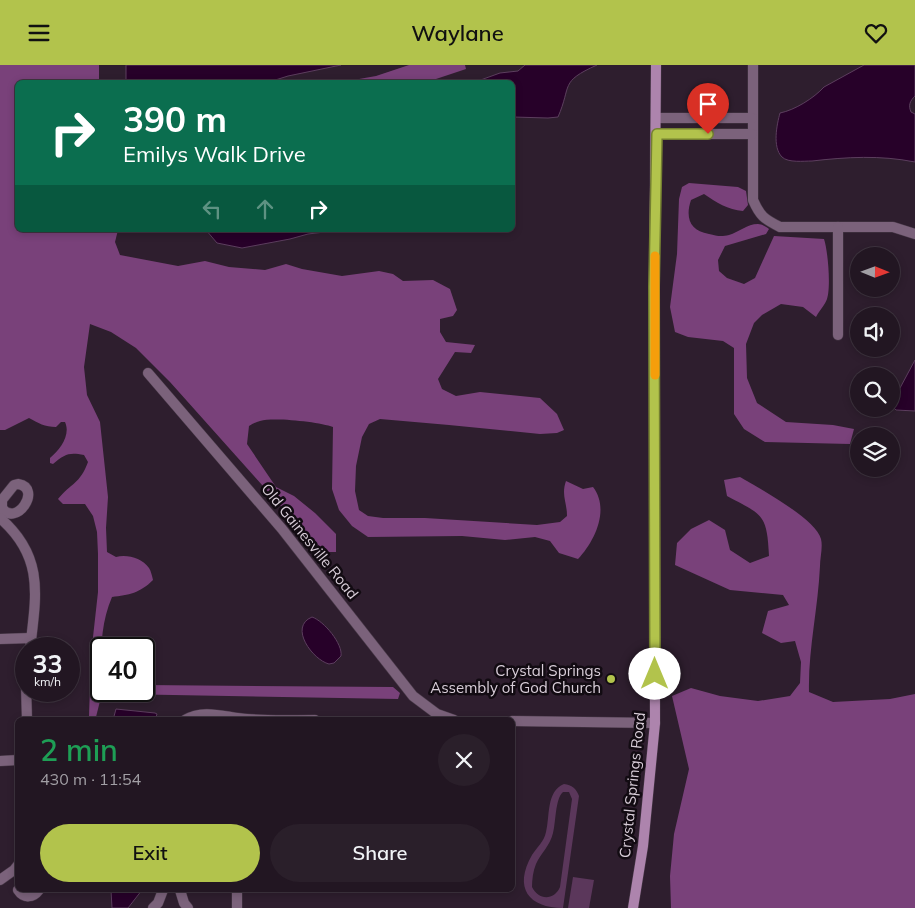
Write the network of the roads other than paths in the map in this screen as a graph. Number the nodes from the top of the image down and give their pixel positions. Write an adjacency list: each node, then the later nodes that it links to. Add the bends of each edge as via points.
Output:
1 (656, 65): 3 (street, Crystal Springs Road)
2 (753, 65): 4 (street)
3 (657, 118): 4 (street); 5 (street, Crystal Springs Road)
4 (752, 118): 6 (street)
5 (657, 134): 6 (street); 21 (street, Crystal Springs Road)
6 (752, 134): 7 (street, via 753,199 759,214 780,227)
7 (838, 227): 8 (street, via 893,227); 9 (street)
8 (915, 234)
9 (838, 335)
10 (148, 373): 19 (street, Old Gainesville Road, via 282,529 413,695)
11 (2, 516): 12 (street, via 32,564 36,583)
12 (32, 637)
13 (0, 639): 14 (street)
14 (15, 641)
15 (26, 702): 16 (street)
16 (27, 717)
17 (191, 717): 18 (street, via 204,714)
18 (229, 717)
19 (446, 717)
20 (515, 721): 21 (street)
21 (655, 723): 34 (street, Crystal Springs Road, via 643,846)
22 (15, 760): 23 (street)
23 (0, 761)
24 (15, 871): 25 (street)
25 (0, 880)
26 (21, 892): 27 (street, via 27,897)
27 (37, 892)
28 (163, 892): 31 (street)
29 (181, 892): 32 (street)
30 (237, 892): 33 (street)
31 (153, 908)
32 (188, 908)
33 (236, 908)
34 (632, 908)

